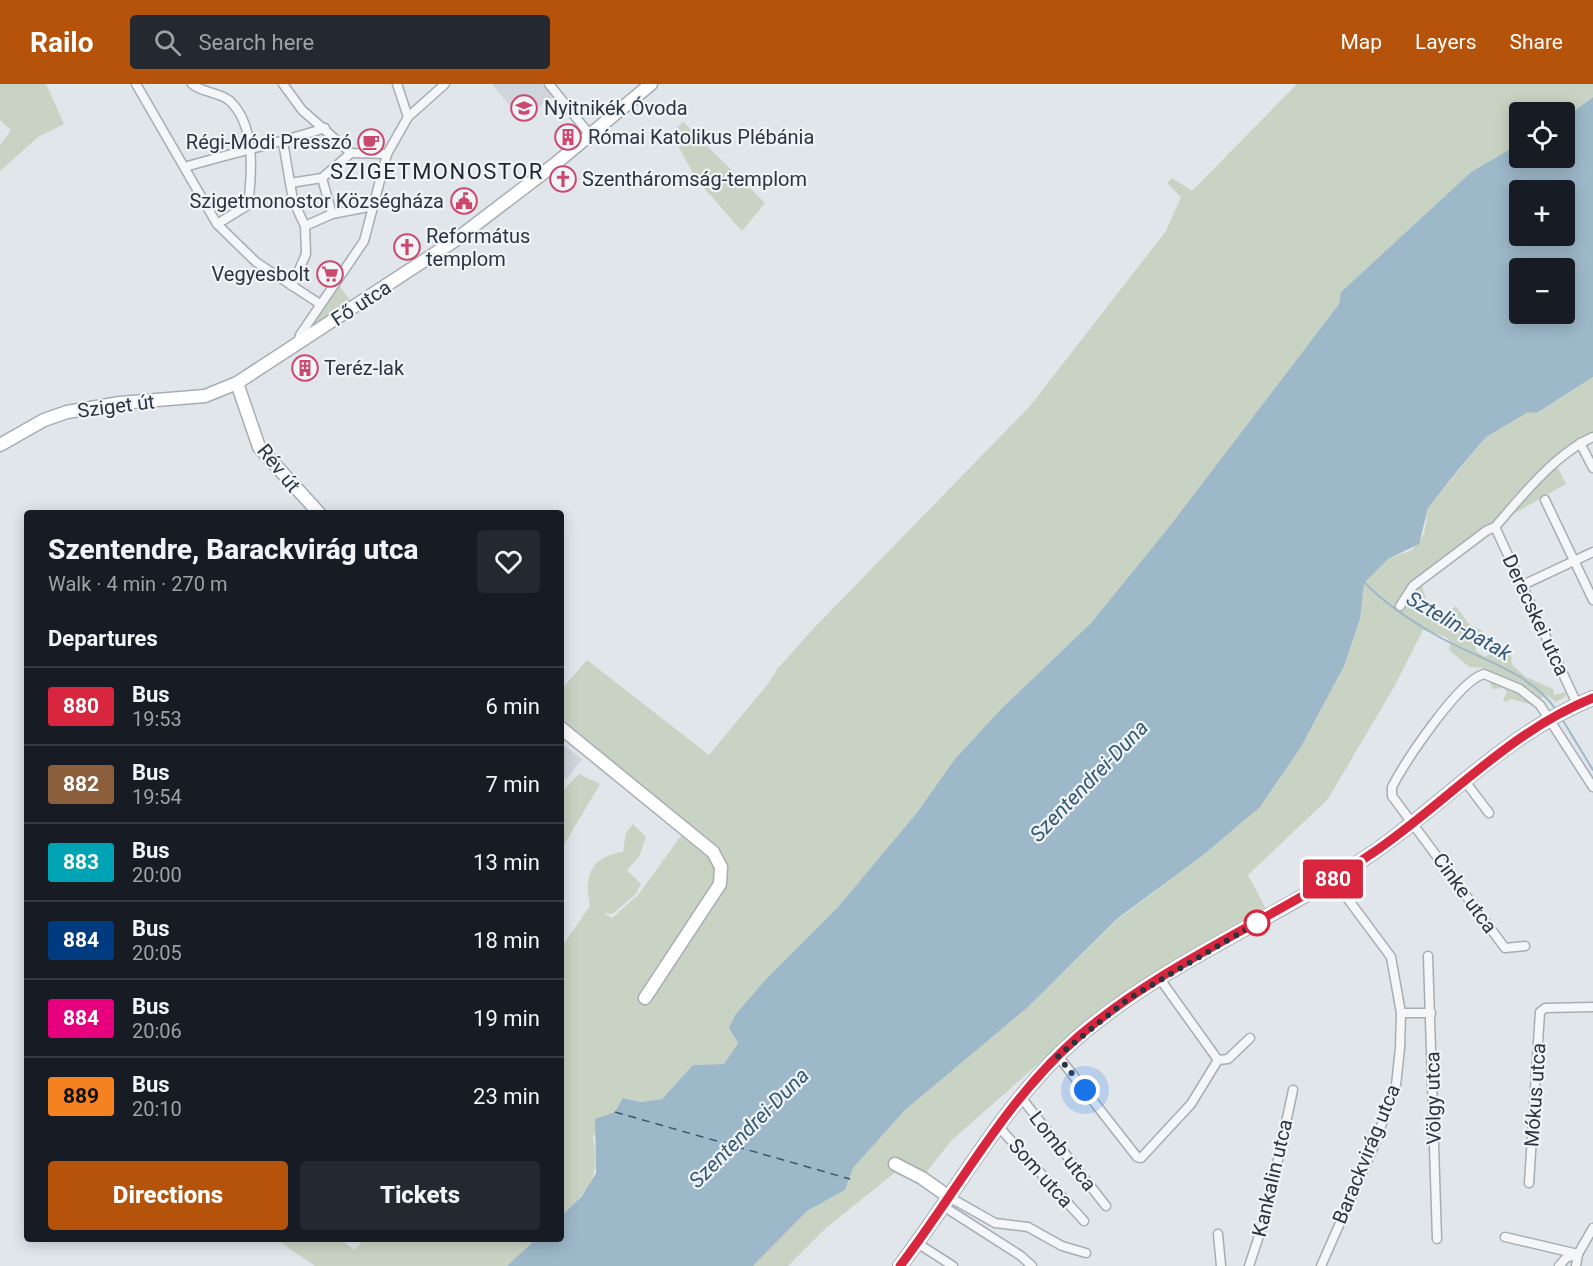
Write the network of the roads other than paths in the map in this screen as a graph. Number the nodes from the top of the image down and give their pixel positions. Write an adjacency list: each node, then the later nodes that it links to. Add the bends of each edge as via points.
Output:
1 (136, 84): 15 (street)
2 (192, 84): 12 (street, via 229,100 242,120)
3 (284, 84): 9 (street, via 302,110)
4 (396, 84): 8 (street)
5 (445, 84): 8 (street)
6 (549, 84): 10 (street)
7 (651, 84): 10 (main road, Fő utca)
8 (408, 117): 14 (street)
9 (326, 128): 11 (street); 13 (street)
10 (590, 135): 24 (main road, Fő utca, via 433,257)
11 (283, 142): 12 (street); 17 (street)
12 (250, 147): 15 (street); 20 (street, via 248,205)
13 (351, 153): 14 (street); 16 (street)
14 (387, 154): 18 (street)
15 (185, 167): 20 (street)
16 (322, 178): 17 (street); 19 (street)
17 (290, 183): 21 (street)
18 (373, 206): 19 (street); 23 (street, via 364,241)
19 (332, 214): 21 (street)
20 (217, 225): 22 (street, via 256,262)
21 (305, 226): 22 (street, via 306,254)
22 (292, 286): 23 (street)
23 (320, 304): 24 (street)
24 (297, 344): 25 (main road, Fő utca)
25 (237, 383): 28 (main road, Sziget út, via 205,396 67,412); 31 (main road, Rév út, via 260,447)
26 (1593, 437): 27 (street)
27 (1580, 443): 29 (street); 32 (street, via 1553,463)
28 (0, 445)
29 (1593, 468)
30 (1545, 500): 34 (street)
31 (316, 510)
32 (1495, 527): 35 (street, Derecskei utca); 37 (street, via 1413,586)
33 (1593, 552): 34 (street)
34 (1575, 561): 35 (street); 36 (street)
35 (1523, 585): 39 (street, Derecskei utca)
36 (1593, 600)
37 (1400, 606)
38 (1593, 698): 39 (main road)
39 (1577, 704): 40 (main road)
40 (1555, 715): 42 (main road); 43 (street); 45 (street, via 1520,689 1478,675 1425,733 1392,787 1392,796)
41 (564, 730): 50 (main road, via 712,852 721,867 720,884)
42 (1464, 780): 44 (street); 45 (main road)
43 (1593, 787)
44 (1489, 813)
45 (1413, 822): 46 (main road); 47 (street, Cinke utca, via 1505,948)
46 (1333, 879): 49 (main road); 52 (street, Barackvirág utca, via 1391,957)
47 (1525, 946)
48 (1428, 956): 53 (street, Völgy utca)
49 (1161, 979): 55 (main road, via 1102,1017); 56 (street)
50 (645, 998)
51 (1593, 1007): 61 (street, Mókus utca, via 1545,1008 1540,1012)
52 (1401, 1013): 53 (street); 77 (street, Barackvirág utca, via 1396,1085)
53 (1431, 1013): 68 (street, Völgy utca)
54 (1250, 1038): 56 (street, via 1228,1059)
55 (1058, 1056): 56 (street, via 1137,1157 1142,1158 1191,1104); 58 (main road)
56 (1218, 1060)
57 (1293, 1090): 76 (street, Kankalin utca, via 1266,1215)
58 (1020, 1096): 59 (main road); 63 (street, Lomb utca)
59 (998, 1126): 62 (main road); 64 (street, Som utca)
60 (895, 1164): 62 (main road, via 922,1178)
61 (1529, 1183)
62 (946, 1201): 69 (main road); 70 (street, via 995,1223 1028,1227 1062,1246); 74 (street)
63 (1106, 1206)
64 (1084, 1221)
65 (1593, 1228): 71 (street)
66 (1218, 1234): 75 (street)
67 (1505, 1237): 71 (street)
68 (1437, 1239)
69 (917, 1243): 72 (main road); 73 (street)
70 (1086, 1253)
71 (1578, 1254): 78 (street, via 1566,1258); 79 (street)
72 (900, 1266)
73 (953, 1266)
74 (1032, 1266)
75 (1221, 1266)
76 (1250, 1266)
77 (1321, 1266)
78 (1559, 1266)
79 (1576, 1266)

